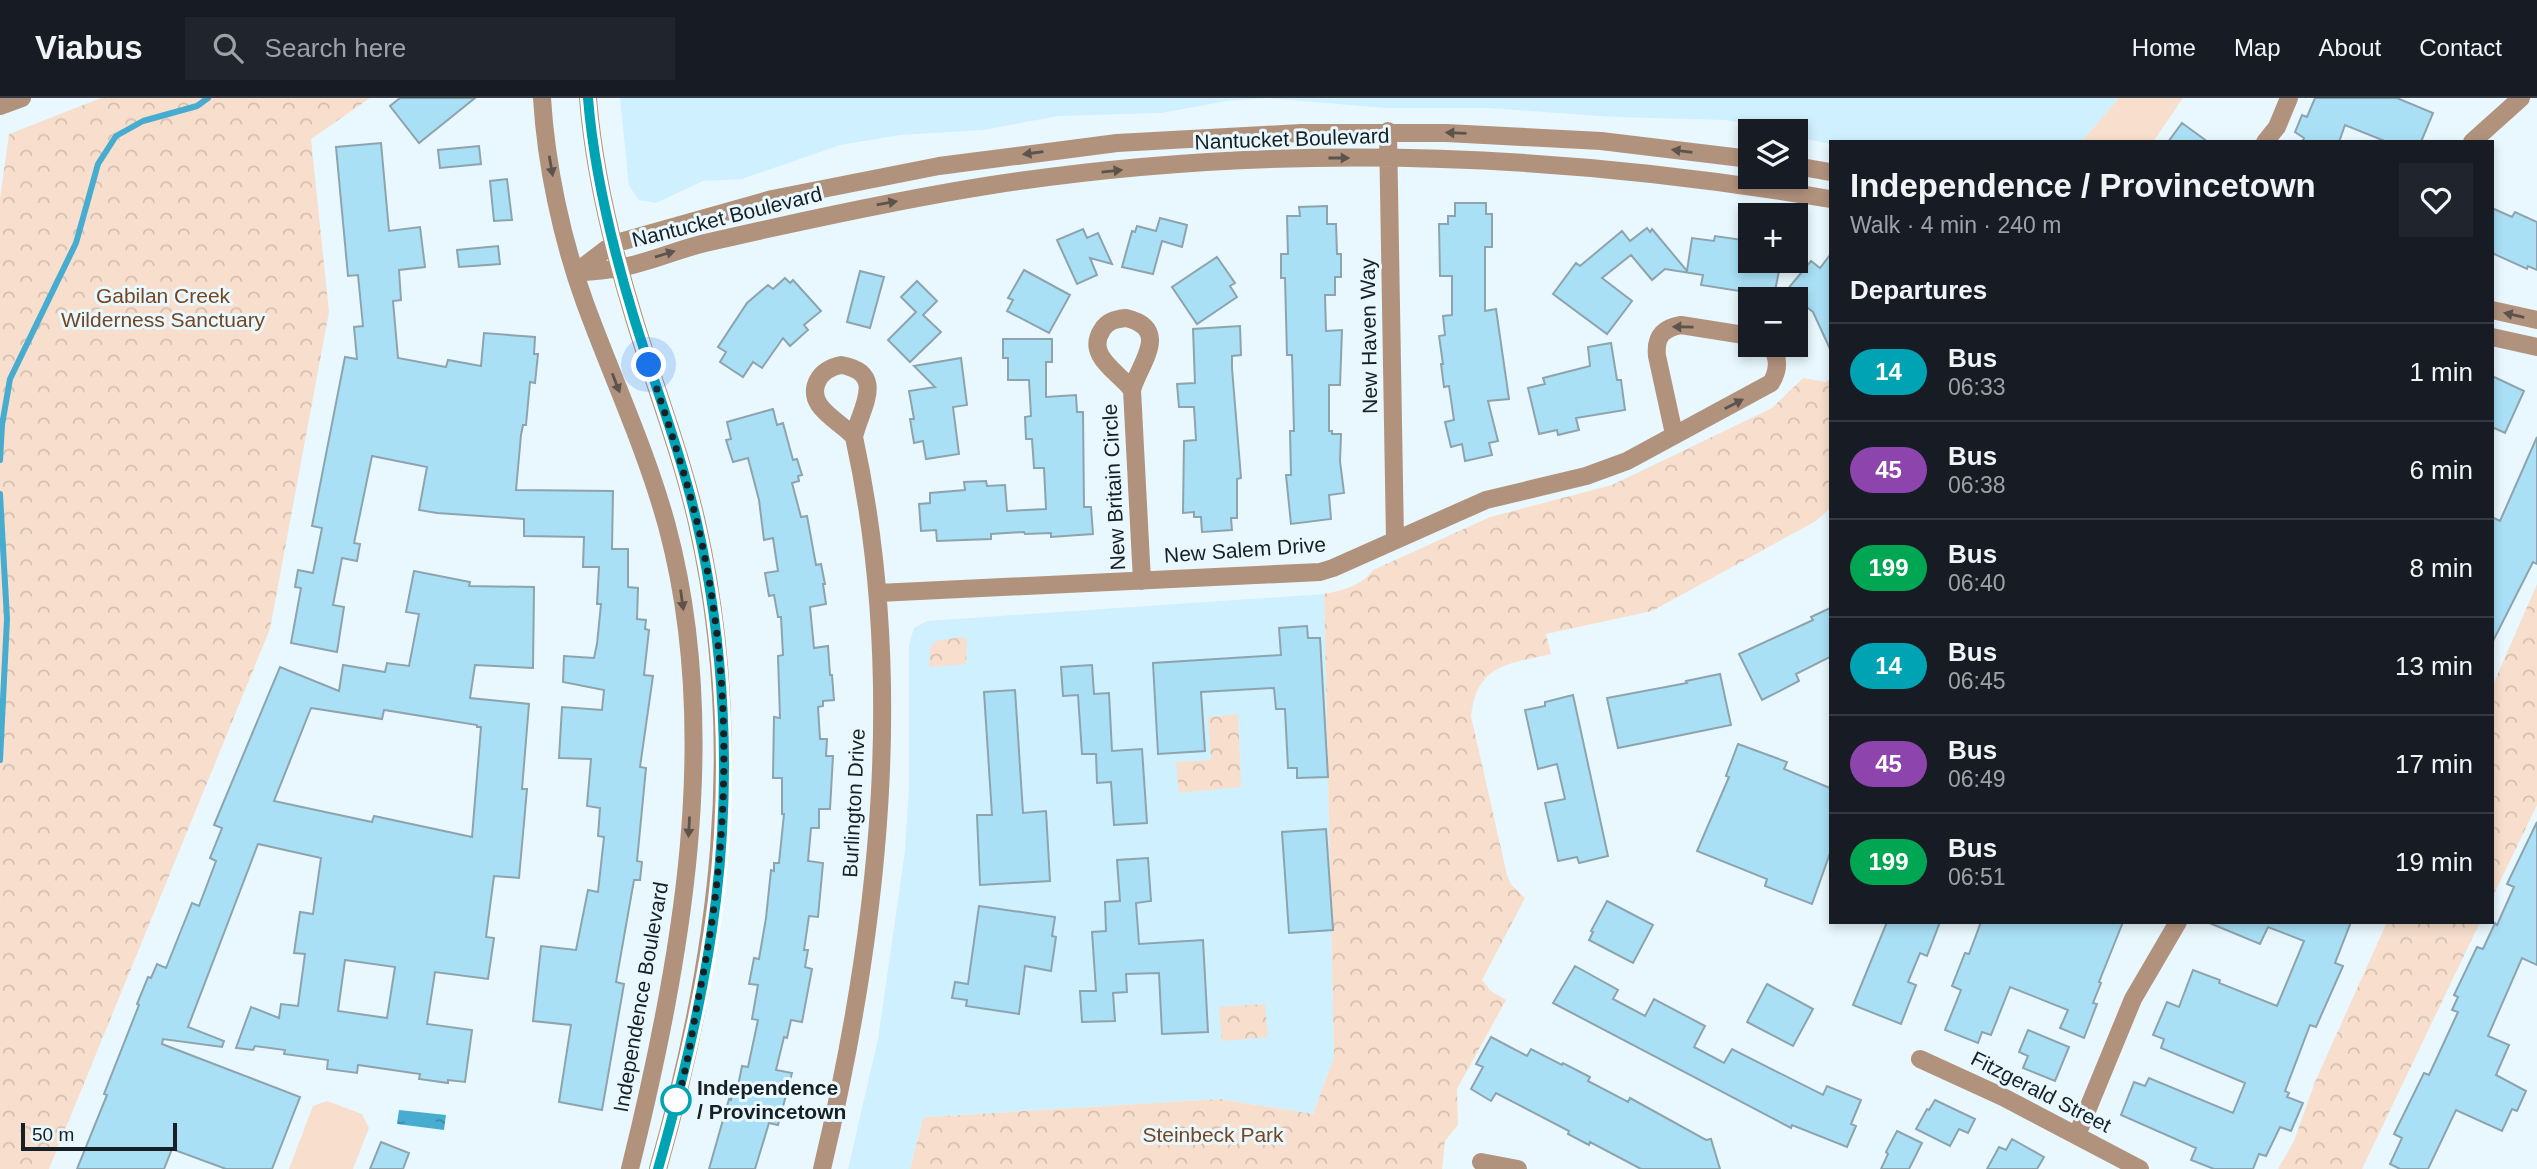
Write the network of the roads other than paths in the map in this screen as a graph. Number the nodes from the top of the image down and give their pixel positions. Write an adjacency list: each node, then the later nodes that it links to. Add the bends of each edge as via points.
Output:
1 (22, 98): 6 (street)
2 (542, 98): 17 (street, Independence Boulevard, one-way to 17, via 560,215)
3 (588, 98): 15 (street, via 591,138)
4 (2289, 98): 8 (street)
5 (2521, 98): 9 (street)
6 (0, 106)
7 (1388, 131): 10 (street, New Haven Way); 11 (street, Nantucket Boulevard, one-way to 7, via 1601,141); 15 (street, Nantucket Boulevard, one-way to 15, via 1143,141 1047,150 939,166 772,200)
8 (2267, 140)
9 (2474, 140)
10 (1388, 158): 14 (street, Nantucket Boulevard, via 1598,169 1727,182); 16 (street, Nantucket Boulevard, one-way to 10, via 693,246 848,211 995,184 1233,161); 27 (street, New Haven Way)
11 (1738, 158)
12 (1808, 168): 13 (street)
13 (1829, 172)
14 (1829, 200)
15 (613, 244): 16 (street); 17 (street, Nantucket Boulevard)
16 (620, 268): 17 (street, Nantucket Boulevard); 35 (street, via 697,524 715,625 723,712 716,898 682,1076)
17 (575, 273): 34 (street, Independence Boulevard, one-way to 34, via 667,525 680,585 694,706 687,862 676,956)
18 (2494, 310): 19 (street, one-way to 18)
19 (2537, 320)
20 (1738, 334): 25 (street, one-way to 25, via 1681,326 1661,334 1657,356)
21 (2494, 337): 22 (street)
22 (2537, 347)
23 (1777, 357): 25 (street, New Salem Drive, one-way to 23, via 1771,383)
24 (1132, 390): 28 (street, New Britain Circle)
25 (1674, 434): 27 (street, New Salem Drive, via 1608,469 1486,500)
26 (854, 436): 29 (street, Burlington Drive, via 868,501)
27 (1395, 540): 28 (street, New Salem Drive, via 1320,572)
28 (1142, 581): 29 (street, New Salem Drive)
29 (878, 593): 36 (street, Burlington Drive, via 883,751 880,821 863,964)
30 (2177, 924): 32 (street, via 2133,999)
31 (1920, 1059): 32 (street, Fitzgerald Street)
32 (2077, 1135): 38 (street, Fitzgerald Street)
33 (1481, 1163): 37 (street)
34 (630, 1169)
35 (658, 1169)
36 (822, 1169)
37 (1518, 1169)
38 (2140, 1169)

